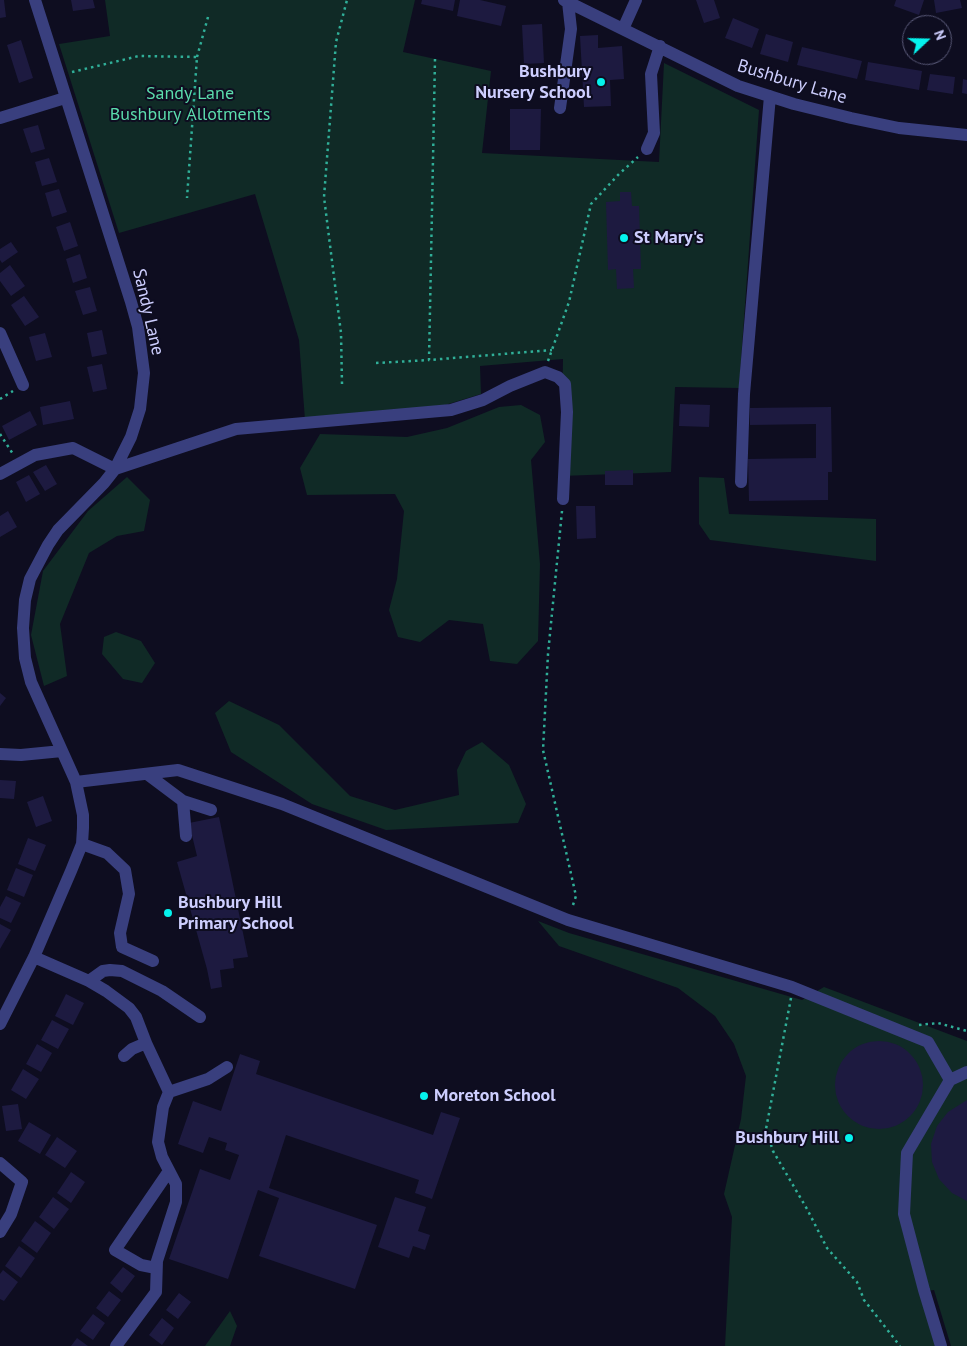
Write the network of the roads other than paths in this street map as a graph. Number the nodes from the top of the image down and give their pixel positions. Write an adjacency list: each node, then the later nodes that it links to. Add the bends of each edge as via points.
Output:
1 (35, 0): 7 (street, Sandy Lane)
2 (636, 0): 4 (street)
3 (566, 1): 4 (street, Bushbury Lane); 8 (street, via 571,29)
4 (623, 29): 5 (street, Bushbury Lane)
5 (660, 46): 6 (street, Bushbury Lane, via 738,86); 11 (street, via 652,74 654,133)
6 (770, 96): 10 (street, Bushbury Lane, via 899,128); 16 (street, via 744,394)
7 (66, 98): 9 (street); 14 (street, Sandy Lane, via 131,302 142,353 144,373 140,409)
8 (560, 108)
9 (0, 118)
10 (967, 135)
11 (648, 149)
12 (0, 333): 13 (street)
13 (24, 385)
14 (115, 469): 15 (street, via 73,448 35,455); 17 (street, via 236,428 451,410 483,400 545,372 565,384); 18 (street, Sandy Lane, via 58,530 30,579 25,600 22,628 25,658 34,690)
15 (0, 474)
16 (742, 482)
17 (563, 500)
18 (62, 751): 19 (street); 21 (street, Sandy Lane)
19 (0, 754)
20 (147, 774): 21 (street); 22 (street); 35 (street, via 178,770 282,804 568,920 792,987 928,1042)
21 (76, 782): 25 (street, Sandy Lane, via 83,815)
22 (184, 801): 23 (street); 24 (street)
23 (211, 810)
24 (186, 836)
25 (82, 844): 26 (street, Sandy Lane); 27 (street, via 107,853 125,870 129,894 120,934 122,947)
26 (34, 957): 28 (street); 30 (street, Sandy Lane)
27 (153, 961)
28 (89, 981): 29 (street, via 103,972 122,971 162,990); 31 (street, via 129,1008)
29 (200, 1017)
30 (0, 1024)
31 (146, 1043): 32 (street, via 132,1048); 36 (street)
32 (124, 1056)
33 (227, 1067): 36 (street, via 208,1079)
34 (967, 1072): 35 (street)
35 (950, 1080): 42 (street, via 907,1153 904,1214)
36 (169, 1092): 38 (street, via 163,1107 158,1142)
37 (0, 1163): 39 (street, via 22,1182 11,1214)
38 (170, 1171): 40 (street, via 176,1184 176,1202); 40 (street, via 114,1250 141,1265)
39 (0, 1232)
40 (156, 1268): 41 (street, via 156,1292)
41 (116, 1346)
42 (940, 1346)

